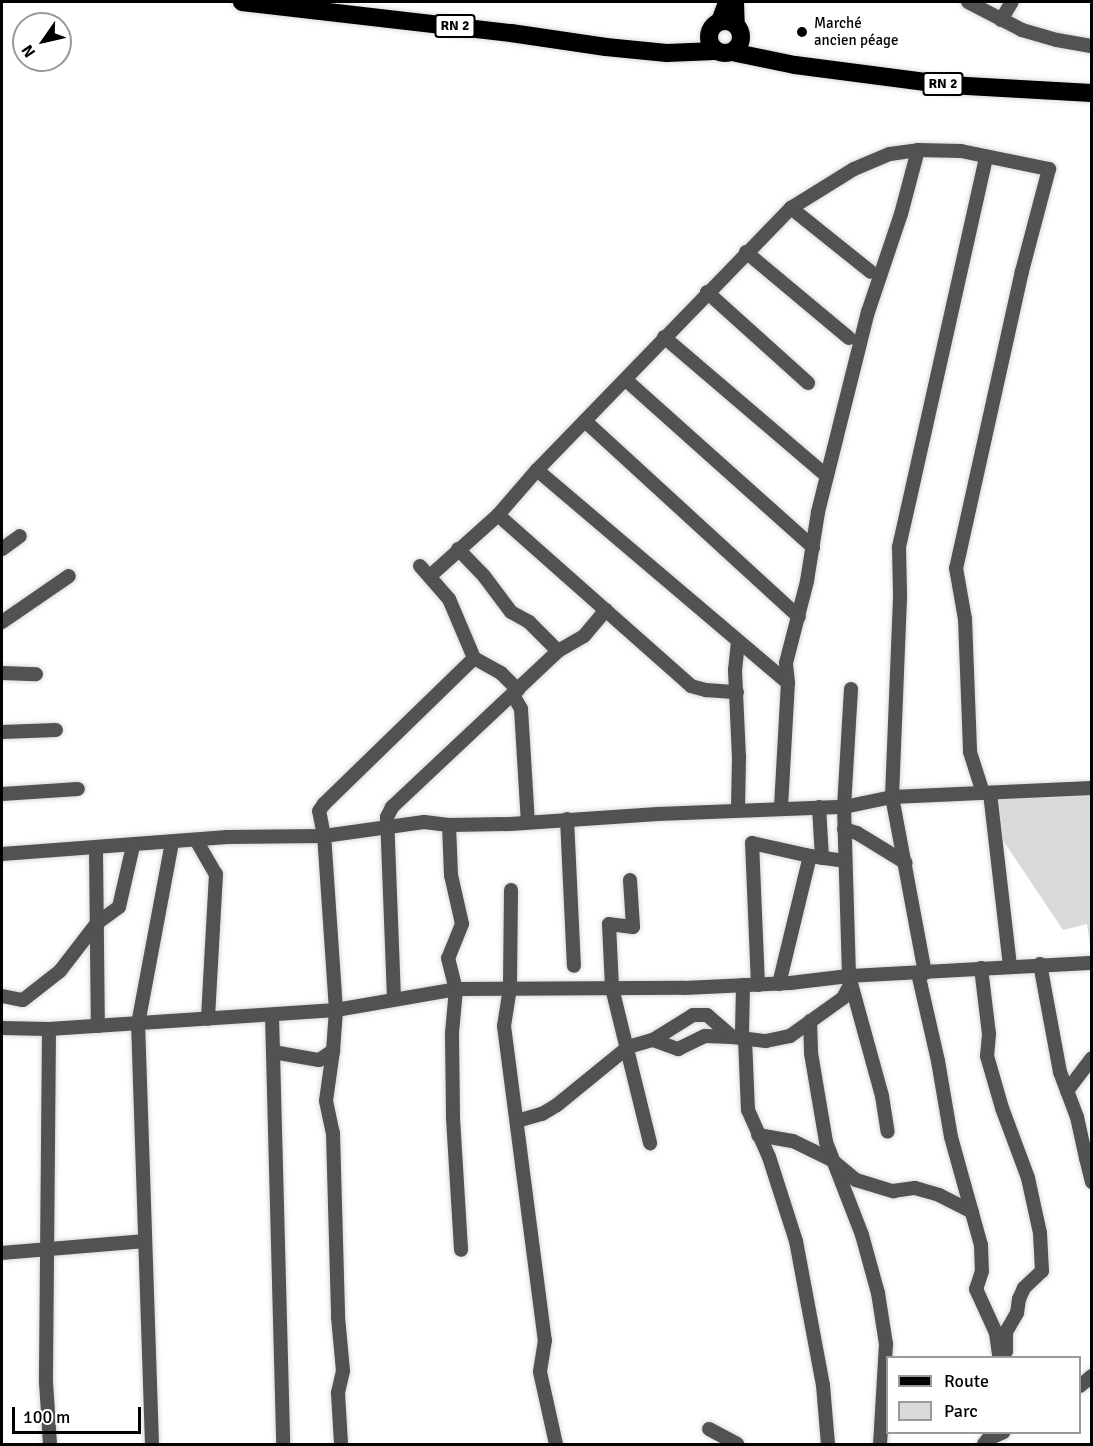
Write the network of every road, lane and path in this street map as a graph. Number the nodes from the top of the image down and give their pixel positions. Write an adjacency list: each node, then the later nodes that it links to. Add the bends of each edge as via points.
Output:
1 (242, 2): 7 (highway, RN 2, via 578,44 675,52)
2 (725, 2): 7 (main road)
3 (736, 2): 7 (main road)
4 (968, 2): 6 (street)
5 (1012, 2): 6 (street)
6 (1001, 20): 8 (street, via 1038,35)
7 (725, 39): 9 (highway, RN 2, via 795,65 949,85)
8 (1092, 46)
9 (1092, 93)
10 (918, 150): 11 (street, via 961,151); 12 (street, via 890,154 854,169); 22 (street, via 868,312)
11 (986, 157): 45 (street, via 1049,169 1022,271 956,568 965,619 970,752); 47 (street, via 899,546)
12 (791, 208): 13 (street); 14 (street)
13 (746, 252): 15 (street); 17 (street)
14 (871, 272)
15 (707, 292): 16 (street); 19 (street)
16 (664, 337): 18 (street); 22 (street)
17 (849, 338)
18 (626, 380): 20 (street); 25 (street)
19 (808, 383)
20 (585, 421): 21 (street); 30 (street)
21 (537, 470): 23 (street); 32 (street)
22 (827, 476): 25 (street)
23 (498, 515): 27 (street); 29 (street)
24 (20, 537): 26 (street)
25 (813, 547): 30 (street)
26 (2, 549)
27 (458, 549): 33 (street, via 511,612 529,622); 34 (street, via 425,571 449,598)
28 (69, 576): 31 (street)
29 (606, 610): 33 (street, via 584,636); 40 (street, via 691,686)
30 (799, 617): 37 (street, via 786,663)
31 (2, 622)
32 (738, 642): 37 (street); 40 (street)
33 (558, 651): 39 (street)
34 (474, 658): 39 (street, via 501,673); 57 (street, via 324,804 319,812)
35 (2, 673): 36 (street)
36 (36, 674)
37 (788, 683): 48 (street)
38 (851, 689): 50 (street)
39 (515, 692): 53 (street, via 521,709); 55 (street, via 392,807)
40 (737, 692): 51 (street)
41 (57, 730): 42 (street)
42 (2, 732)
43 (1092, 788): 45 (street)
44 (78, 789): 46 (street)
45 (986, 793): 47 (street); 72 (street)
46 (2, 794)
47 (892, 798): 50 (street); 65 (street)
48 (782, 807): 49 (street); 51 (street)
49 (819, 807): 50 (street); 63 (street)
50 (844, 807): 56 (street)
51 (738, 810): 52 (street)
52 (567, 819): 53 (street); 71 (street)
53 (528, 822): 54 (street)
54 (449, 825): 55 (street, via 424,822); 80 (street, via 452,875 462,924 448,958)
55 (386, 828): 57 (street); 82 (street)
56 (844, 829): 64 (street); 65 (street)
57 (324, 836): 58 (street); 83 (street)
58 (196, 840): 59 (street); 85 (street, via 216,874)
59 (172, 842): 60 (street); 87 (street)
60 (133, 846): 61 (street); 68 (street, via 119,907)
61 (96, 849): 62 (street); 68 (street)
62 (2, 854)
63 (816, 857): 64 (street); 76 (street); 77 (street, via 752,843)
64 (845, 861): 75 (street)
65 (906, 863): 74 (street)
66 (630, 880): 79 (street, via 633,927 609,924)
67 (511, 891): 78 (street)
68 (97, 923): 81 (street, via 60,971 23,1000); 88 (street)
69 (1092, 963): 70 (street)
70 (1040, 964): 72 (street); 97 (street)
71 (574, 966)
72 (1010, 967): 73 (street)
73 (981, 969): 74 (street); 111 (street, via 989,1034 987,1056 1028,1178 1040,1233 1042,1271 1024,1288 1006,1332)
74 (922, 973): 75 (street); 105 (street, via 951,1137)
75 (850, 979): 76 (street); 86 (street, via 843,998); 99 (street)
76 (779, 984): 77 (street)
77 (751, 985): 79 (street); 91 (street)
78 (510, 988): 79 (street); 80 (street); 98 (street, via 504,1026)
79 (612, 988): 93 (street)
80 (456, 989): 82 (street); 107 (street, via 453,1118)
81 (2, 996)
82 (394, 998): 83 (street)
83 (336, 1010): 84 (street); 94 (street)
84 (272, 1015): 85 (street); 95 (street)
85 (208, 1019): 87 (street)
86 (810, 1021): 91 (street, via 790,1036 765,1041); 103 (street, via 811,1053)
87 (138, 1024): 88 (street); 106 (street)
88 (98, 1026): 90 (street)
89 (2, 1028): 90 (street)
90 (49, 1029): 108 (street)
91 (738, 1038): 92 (street, via 705,1036 678,1049); 92 (street, via 701,1014 672,1026); 100 (street, via 748,1110)
92 (653, 1040): 93 (street)
93 (628, 1047): 98 (street, via 557,1105); 101 (street)
94 (333, 1051): 95 (street, via 319,1060); 115 (street, via 326,1101 333,1133 343,1371 338,1393)
95 (273, 1052): 114 (street)
96 (1092, 1058): 97 (street)
97 (1067, 1091): 102 (street)
98 (517, 1121): 116 (street, via 545,1340 540,1372)
99 (888, 1132)
100 (758, 1135): 103 (street, via 793,1141); 119 (street, via 796,1241 824,1385)
101 (650, 1143)
102 (1089, 1157): 104 (street)
103 (832, 1160): 105 (street, via 856,1180 893,1191 915,1188); 120 (street, via 862,1235 878,1293 886,1344)
104 (1092, 1182)
105 (972, 1212): 110 (street, via 981,1245 982,1271 976,1290 996,1333)
106 (144, 1241): 108 (street); 113 (street)
107 (460, 1250)
108 (49, 1251): 109 (street); 112 (street, via 46,1382)
109 (2, 1253)
110 (1001, 1356)
111 (1002, 1356)
112 (50, 1444)
113 (152, 1444)
114 (283, 1444)
115 (341, 1444)
116 (556, 1444)
117 (710, 1444): 118 (street, via 709,1429)
118 (737, 1444)
119 (828, 1444)
120 (880, 1444)

